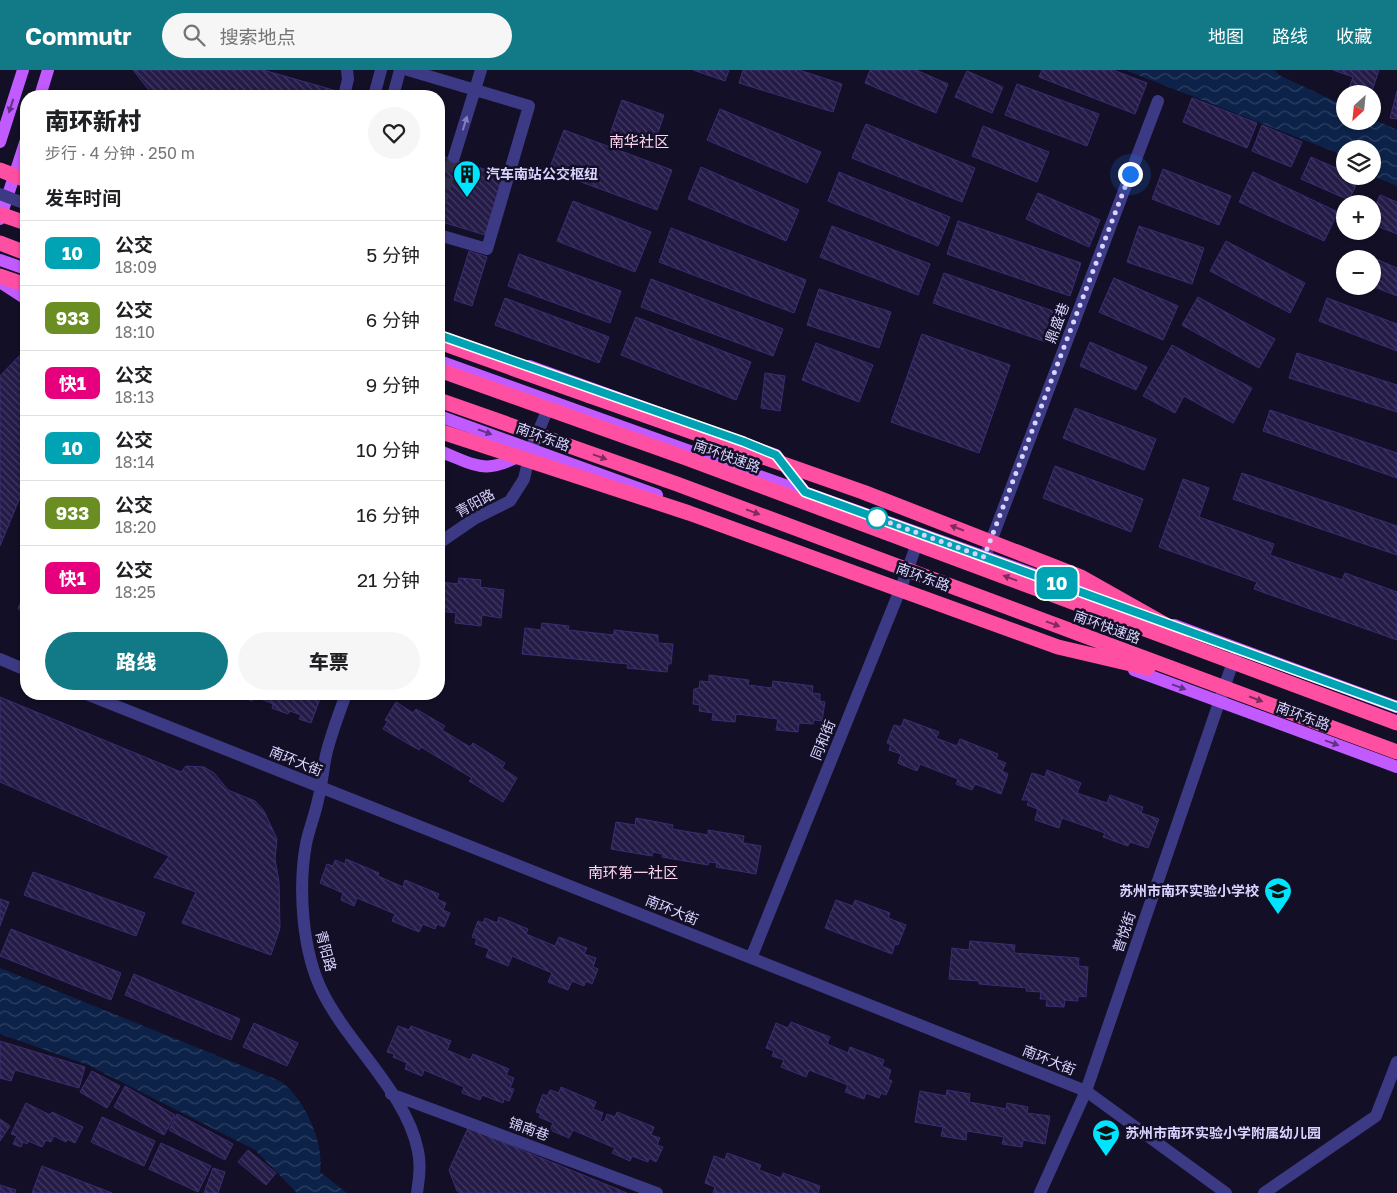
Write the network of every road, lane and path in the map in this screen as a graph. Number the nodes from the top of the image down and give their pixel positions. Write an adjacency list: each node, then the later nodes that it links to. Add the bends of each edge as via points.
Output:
1 (23, 70): 14 (main road, one-way to 14)
2 (48, 70): 8 (main road)
3 (381, 70): 10 (street)
4 (400, 70): 11 (street)
5 (408, 70): 12 (street)
6 (481, 70): 12 (street)
7 (348, 75): 9 (street)
8 (42, 90)
9 (345, 90)
10 (376, 90)
11 (394, 90)
12 (475, 90): 15 (street, one-way to 12); 24 (street, via 529,106 487,249)
13 (1158, 101): 46 (street, 鼎盛巷)
14 (0, 142)
15 (454, 157)
16 (0, 170): 17 (highway)
17 (20, 178)
18 (20, 179): 19 (main road)
19 (2, 203): 20 (street, bridge); 21 (main road); 22 (main road); 23 (highway, bridge)
20 (20, 204)
21 (20, 208)
22 (0, 218)
23 (20, 218)
24 (445, 237)
25 (0, 243): 26 (highway)
26 (20, 251)
27 (0, 260): 28 (main road)
28 (20, 267)
29 (0, 276): 31 (highway)
30 (0, 282): 32 (main road)
31 (20, 283)
32 (20, 295)
33 (445, 337): 43 (main road, via 776,455)
34 (445, 344): 49 (highway, one-way to 34, bridge, via 1081,577 863,492)
35 (445, 363): 37 (main road)
36 (445, 372): 49 (highway, 南环快速路, one-way to 36, bridge)
37 (551, 401): 41 (street, 青阳路); 43 (main road)
38 (445, 402): 52 (highway, 南环快速路, one-way to 52, bridge, via 677,484)
39 (445, 418): 41 (main road, 南环东路, one-way to 41)
40 (445, 432): 52 (highway, bridge, via 689,513 1058,647)
41 (532, 449): 42 (main road, via 494,468 485,468); 45 (street, 青阳路, via 524,479 510,501 474,519); 47 (main road, 南环东路)
42 (445, 453)
43 (805, 492): 44 (main road)
44 (921, 534): 46 (main road); 47 (street, 同和街)
45 (445, 539)
46 (984, 557): 48 (main road)
47 (902, 585): 55 (main road, 南环东路, one-way to 55); 61 (street, 同和街)
48 (1238, 648): 55 (street, 普悦街); 56 (main road)
49 (1220, 656): 57 (highway, 南环快速路, bridge)
50 (0, 659): 51 (street)
51 (20, 667)
52 (1210, 682): 58 (highway, 南环快速路, one-way to 58, bridge)
53 (101, 700): 60 (street, 南环大街)
54 (344, 700): 60 (street, 青阳路, via 326,754)
55 (1219, 701): 59 (main road, 南环东路, one-way to 59); 63 (street, 普悦街)
56 (1397, 707)
57 (1397, 723)
58 (1397, 752)
59 (1397, 767)
60 (321, 787): 61 (street, 南环大街); 64 (street, 青阳路, via 306,844 304,881 304,928 312,964 340,1024)
61 (751, 958): 63 (street, 南环大街)
62 (1397, 1062): 69 (street, via 1376,1116)
63 (1086, 1091): 67 (street, 普悦街); 68 (street, 南环大街)
64 (391, 1094): 65 (street, 青阳路, via 410,1125 418,1151 420,1173); 66 (street, 锦南巷)
65 (417, 1193)
66 (657, 1193)
67 (1040, 1193)
68 (1226, 1193)
69 (1264, 1193)

